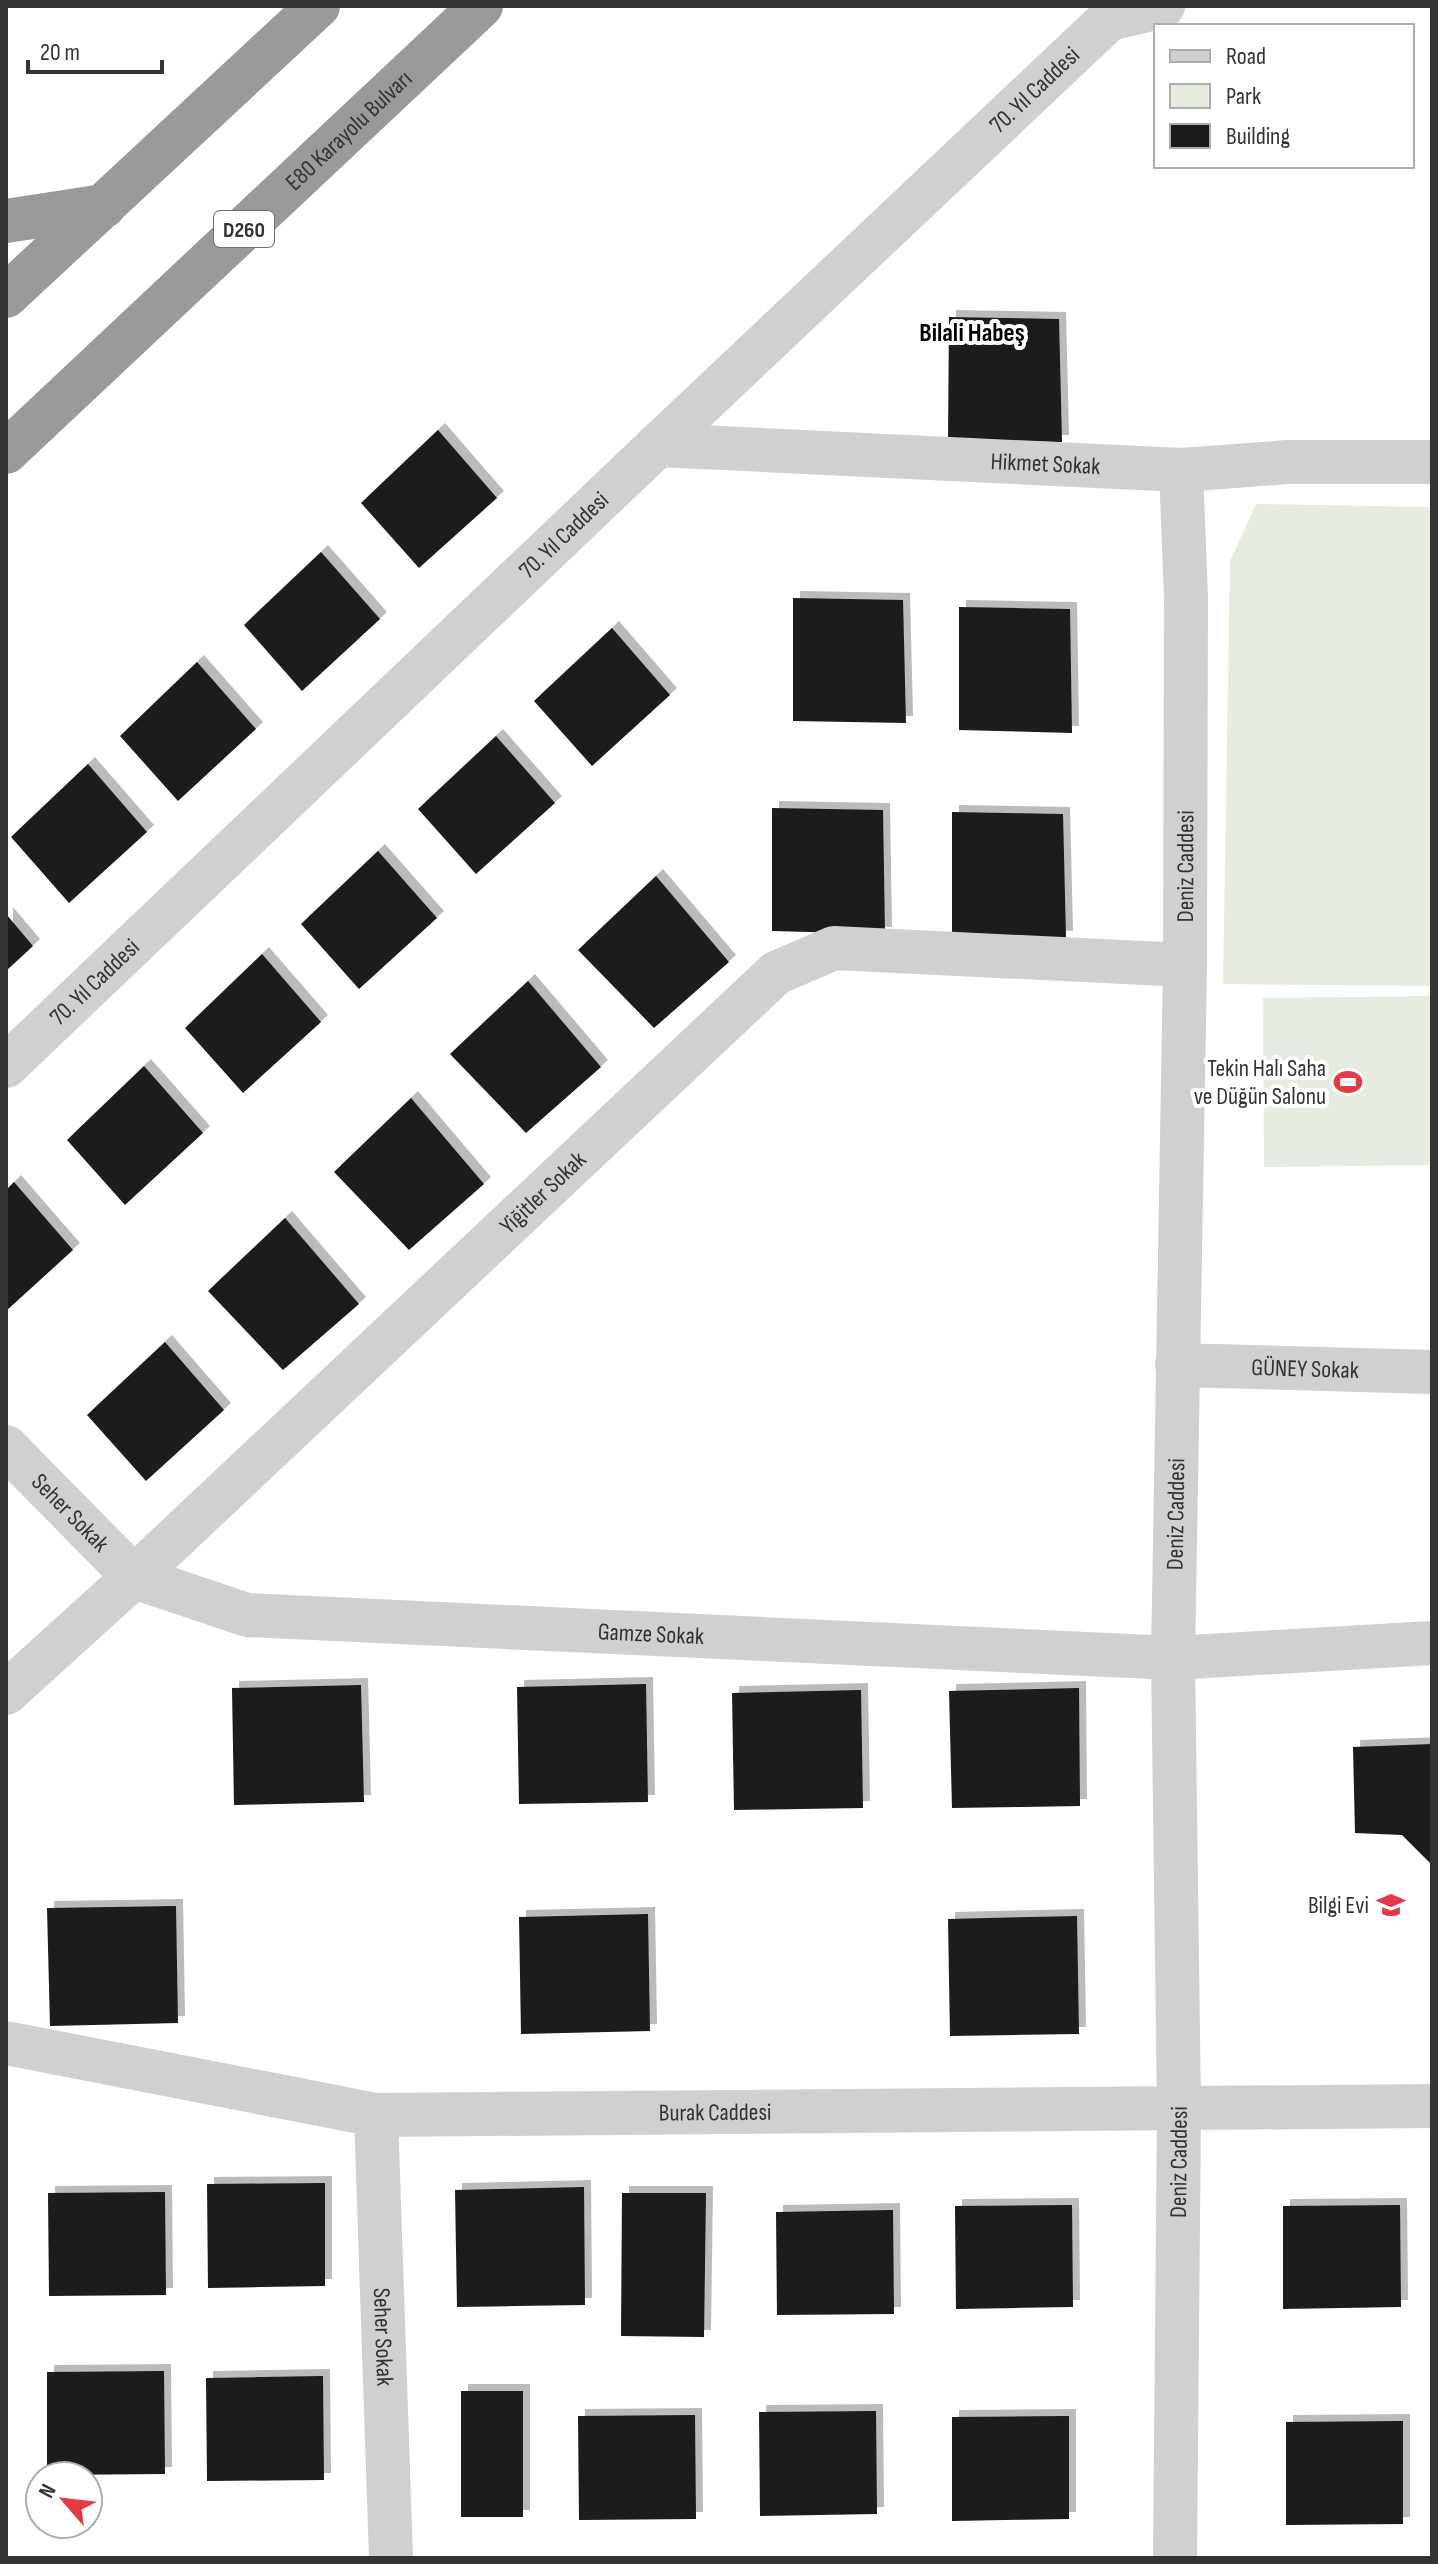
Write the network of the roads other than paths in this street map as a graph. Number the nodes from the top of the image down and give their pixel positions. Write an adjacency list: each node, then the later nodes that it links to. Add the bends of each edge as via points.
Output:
1 (318, 6): 5 (highway)
2 (481, 6): 9 (highway, E80 Karayolu Bulvarı / D260)
3 (1163, 6): 4 (street)
4 (1116, 13): 8 (street, 70. Yıl Caddesi)
5 (104, 206): 6 (highway); 7 (highway)
6 (6, 221)
7 (6, 296)
8 (658, 445): 11 (street, Hikmet Sokak); 13 (street, 70. Yıl Caddesi)
9 (6, 452)
10 (1432, 462): 11 (street, Hikmet Sokak, via 1288,462)
11 (1181, 470): 12 (street, Deniz Caddesi)
12 (1185, 965): 14 (street, Deniz Caddesi); 17 (street, Yiğitler Sokak, via 834,948 776,973)
13 (6, 1066)
14 (1177, 1365): 15 (street, GÜNEY Sokak); 19 (street, Deniz Caddesi)
15 (1432, 1372)
16 (6, 1447): 17 (street, Seher Sokak)
17 (134, 1577): 19 (street, Gamze Sokak, via 247,1615); 20 (street, Yiğitler Sokak)
18 (1432, 1643): 19 (street, Gamze Sokak)
19 (1173, 1658): 23 (street, Deniz Caddesi)
20 (6, 1693)
21 (6, 2043): 24 (street, Burak Caddesi)
22 (1432, 2106): 23 (street, Burak Caddesi)
23 (1179, 2109): 24 (street, Burak Caddesi); 26 (street, Deniz Caddesi)
24 (376, 2115): 25 (street, Seher Sokak)
25 (391, 2558)
26 (1175, 2558)

